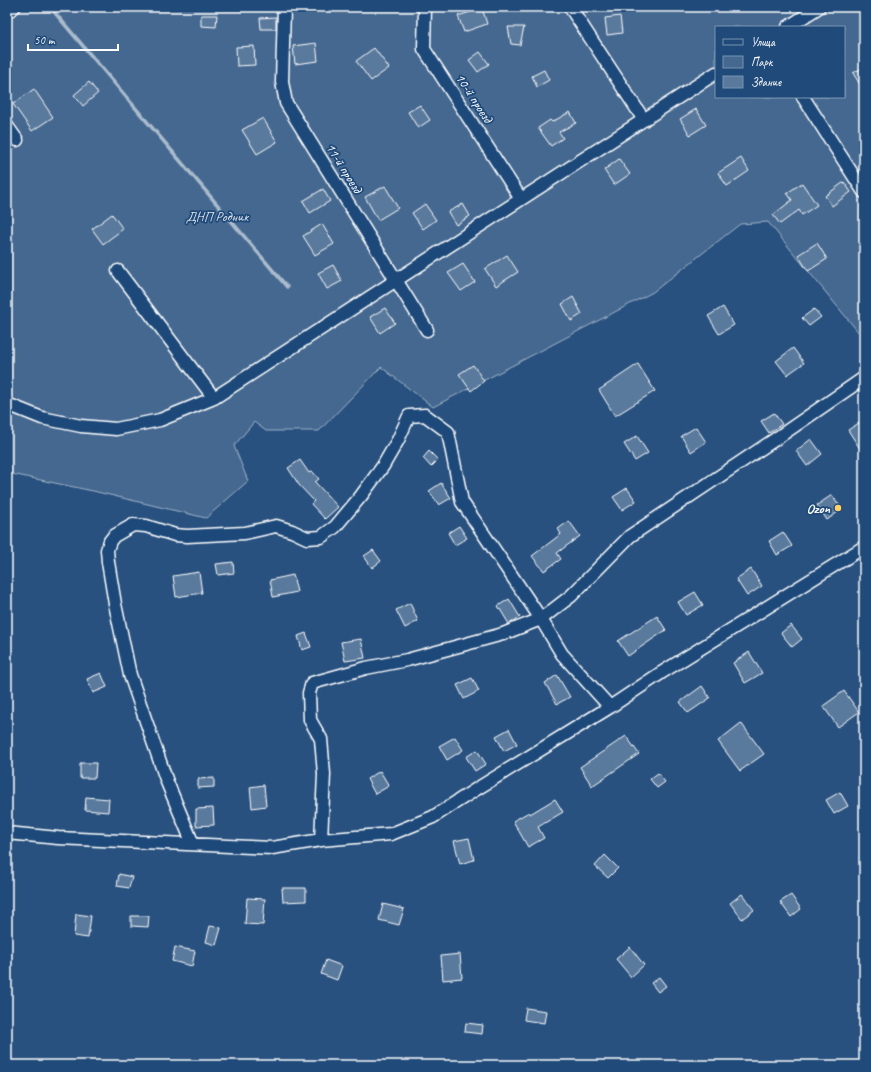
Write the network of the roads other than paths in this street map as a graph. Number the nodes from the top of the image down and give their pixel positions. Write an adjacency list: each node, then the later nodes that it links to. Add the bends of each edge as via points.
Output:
1 (14, 7): 6 (street)
2 (284, 7): 16 (street, 11-й проезд, via 282,82 286,103)
3 (425, 7): 14 (street, 10-й проезд, via 424,49)
4 (570, 7): 10 (street)
5 (819, 7): 7 (street)
6 (7, 12)
7 (790, 26)
8 (715, 74): 10 (street)
9 (804, 98): 13 (street)
10 (644, 120): 14 (street)
11 (7, 126): 12 (street)
12 (17, 140)
13 (864, 192)
14 (522, 199): 16 (street)
15 (118, 271): 19 (street)
16 (396, 280): 17 (street, 11-й проезд); 19 (street)
17 (427, 330)
18 (864, 378): 22 (street, via 630,536 571,596)
19 (214, 398): 20 (street, via 160,420 116,429 81,426 42,418)
20 (7, 404)
21 (864, 547): 23 (street)
22 (541, 619): 23 (street, via 562,654); 25 (street, via 504,634 312,683 309,693 310,720 321,739 324,774); 26 (street, via 462,502 448,432 425,415 409,416 383,466 335,527 321,537 307,538 276,526 244,533 188,536 133,525 114,536 107,550 108,562 130,675 167,782)
23 (610, 707): 25 (street, via 433,817 391,834)
24 (7, 833): 26 (street)
25 (321, 840): 26 (street, via 272,848)
26 (193, 844)

